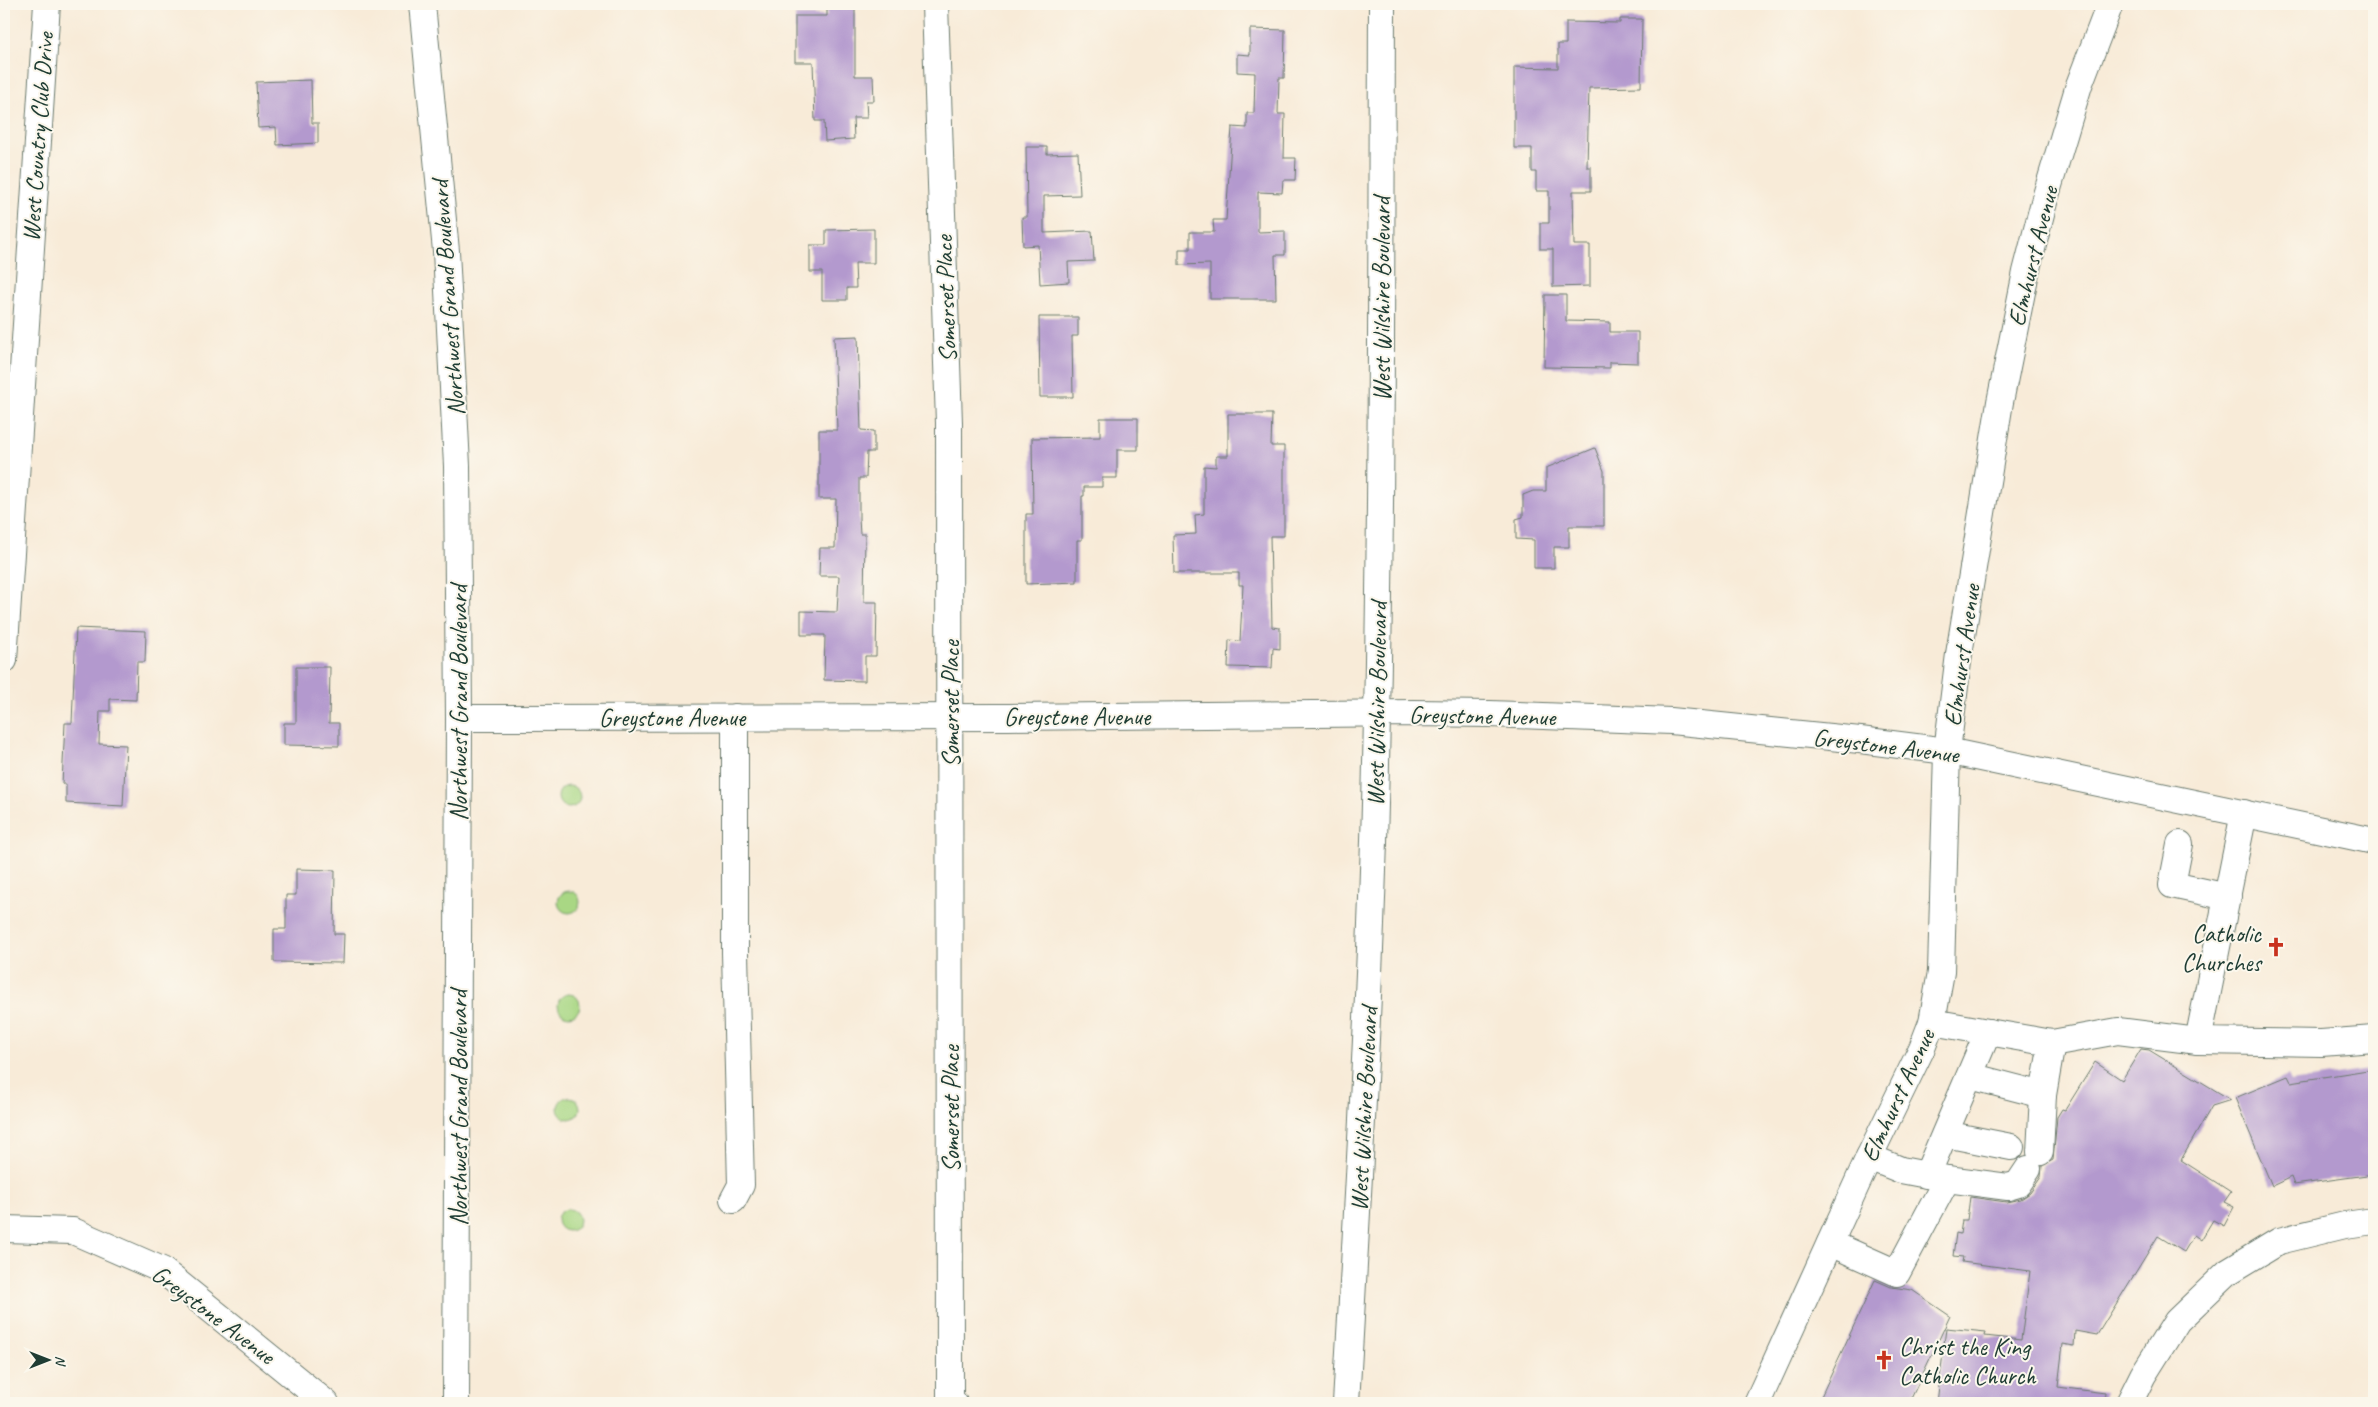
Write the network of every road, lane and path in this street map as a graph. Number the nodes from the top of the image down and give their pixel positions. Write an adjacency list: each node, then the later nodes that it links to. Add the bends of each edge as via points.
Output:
1 (47, 4): 6 (street, West Country Club Drive)
2 (422, 4): 10 (street, Northwest Grand Boulevard, via 446,251 457,472)
3 (935, 4): 9 (street, Somerset Place, via 950,423)
4 (1382, 4): 7 (street, West Wilshire Boulevard)
5 (2110, 4): 11 (street, Elmhurst Avenue, via 2079,85 2026,272 1998,412)
6 (4, 660)
7 (1376, 714): 9 (street, Greystone Avenue); 11 (street, Greystone Avenue, via 1490,714 1671,722); 34 (street, West Wilshire Boulevard, via 1366,1063)
8 (735, 717): 9 (street, Greystone Avenue); 10 (street, Greystone Avenue); 27 (street, via 741,1185)
9 (950, 717): 31 (street, Somerset Place)
10 (459, 718): 33 (street, Northwest Grand Boulevard)
11 (1947, 751): 12 (street, Greystone Avenue); 16 (street, Elmhurst Avenue, via 1942,955)
12 (2244, 813): 13 (street, Greystone Avenue); 15 (street)
13 (2374, 841)
14 (2180, 844): 15 (street, via 2172,885)
15 (2228, 897): 19 (street)
16 (1932, 1022): 17 (street); 25 (street, Elmhurst Avenue)
17 (1988, 1032): 20 (street); 21 (street)
18 (2374, 1039): 19 (street, via 2321,1043)
19 (2198, 1042): 20 (street, via 2118,1031)
20 (2052, 1043): 22 (street)
21 (1970, 1076): 22 (street); 23 (street)
22 (2043, 1095): 26 (street, via 2034,1161 2018,1184 2008,1187)
23 (1945, 1134): 24 (street); 26 (street)
24 (2011, 1147)
25 (1869, 1157): 26 (street, via 1901,1170); 30 (street, Elmhurst Avenue)
26 (1937, 1177): 30 (street, via 1897,1273)
27 (733, 1200)
28 (2374, 1221): 36 (street, via 2279,1241 2228,1272 2177,1321)
29 (4, 1229): 32 (street, Greystone Avenue, via 73,1231 162,1270)
30 (1830, 1243): 35 (street, Elmhurst Avenue)
31 (951, 1402)
32 (326, 1403)
33 (456, 1403)
34 (1346, 1403)
35 (1756, 1403)
36 (2129, 1403)

